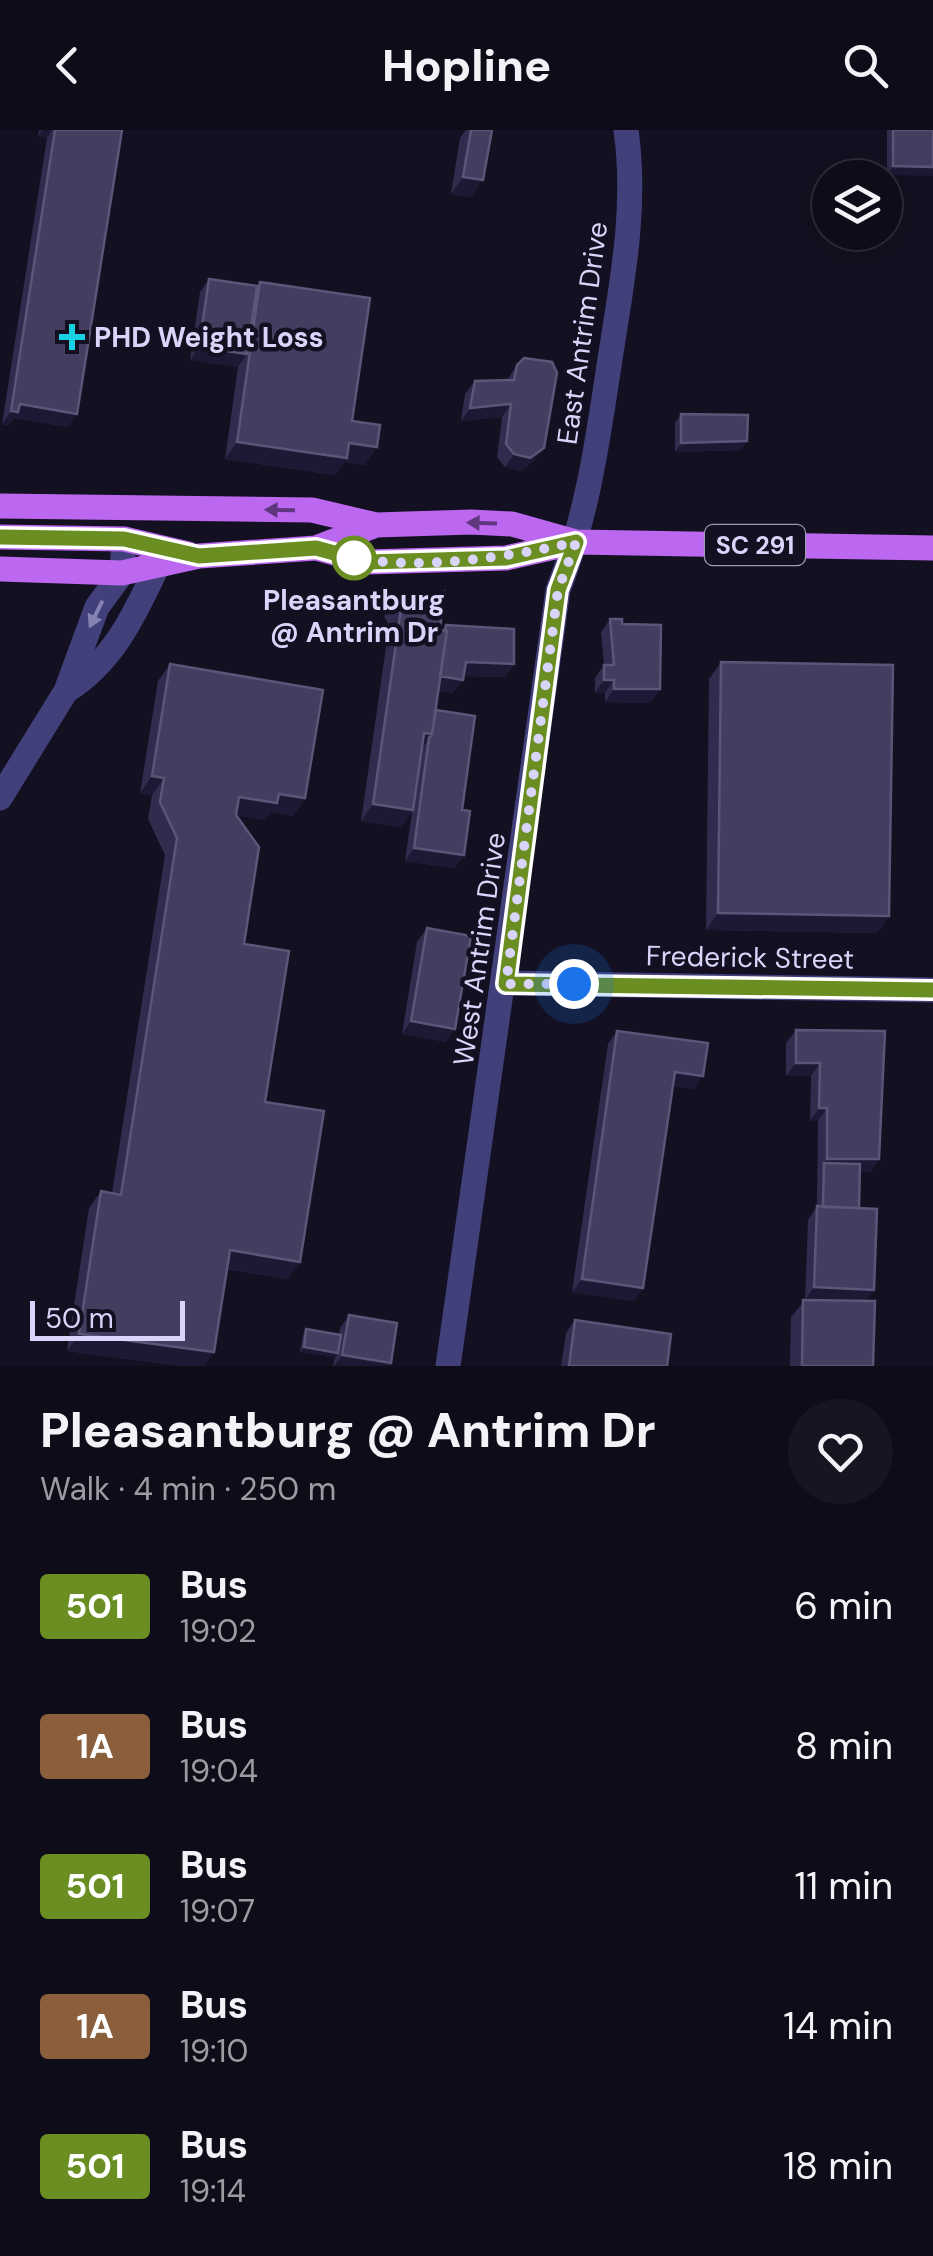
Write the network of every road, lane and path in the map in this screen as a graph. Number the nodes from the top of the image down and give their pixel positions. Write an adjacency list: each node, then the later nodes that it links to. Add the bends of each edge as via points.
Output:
1 (626, 130): 6 (street, East Antrim Drive, via 627,253)
2 (0, 506): 3 (main road, one-way to 2, via 312,510)
3 (376, 525): 6 (main road, SC 291, one-way to 3, via 512,524); 7 (main road, SC 291)
4 (0, 537): 5 (main road, SC 291)
5 (124, 539): 9 (main road, SC 291); 12 (street)
6 (576, 542): 7 (main road, SC 291, via 506,558 367,562); 8 (main road, SC 291); 15 (street, West Antrim Drive, via 558,590)
7 (316, 548): 9 (main road, SC 291)
8 (933, 548)
9 (199, 556): 10 (main road, SC 291)
10 (158, 565): 12 (main road, SC 291); 13 (street, via 96,672)
11 (0, 569): 12 (main road, SC 291)
12 (122, 573): 13 (street, one-way to 13, via 96,607)
13 (66, 690): 14 (street)
14 (0, 798)
15 (506, 984): 16 (street, Frederick Street); 17 (street, West Antrim Drive)
16 (933, 990)
17 (448, 1366)

